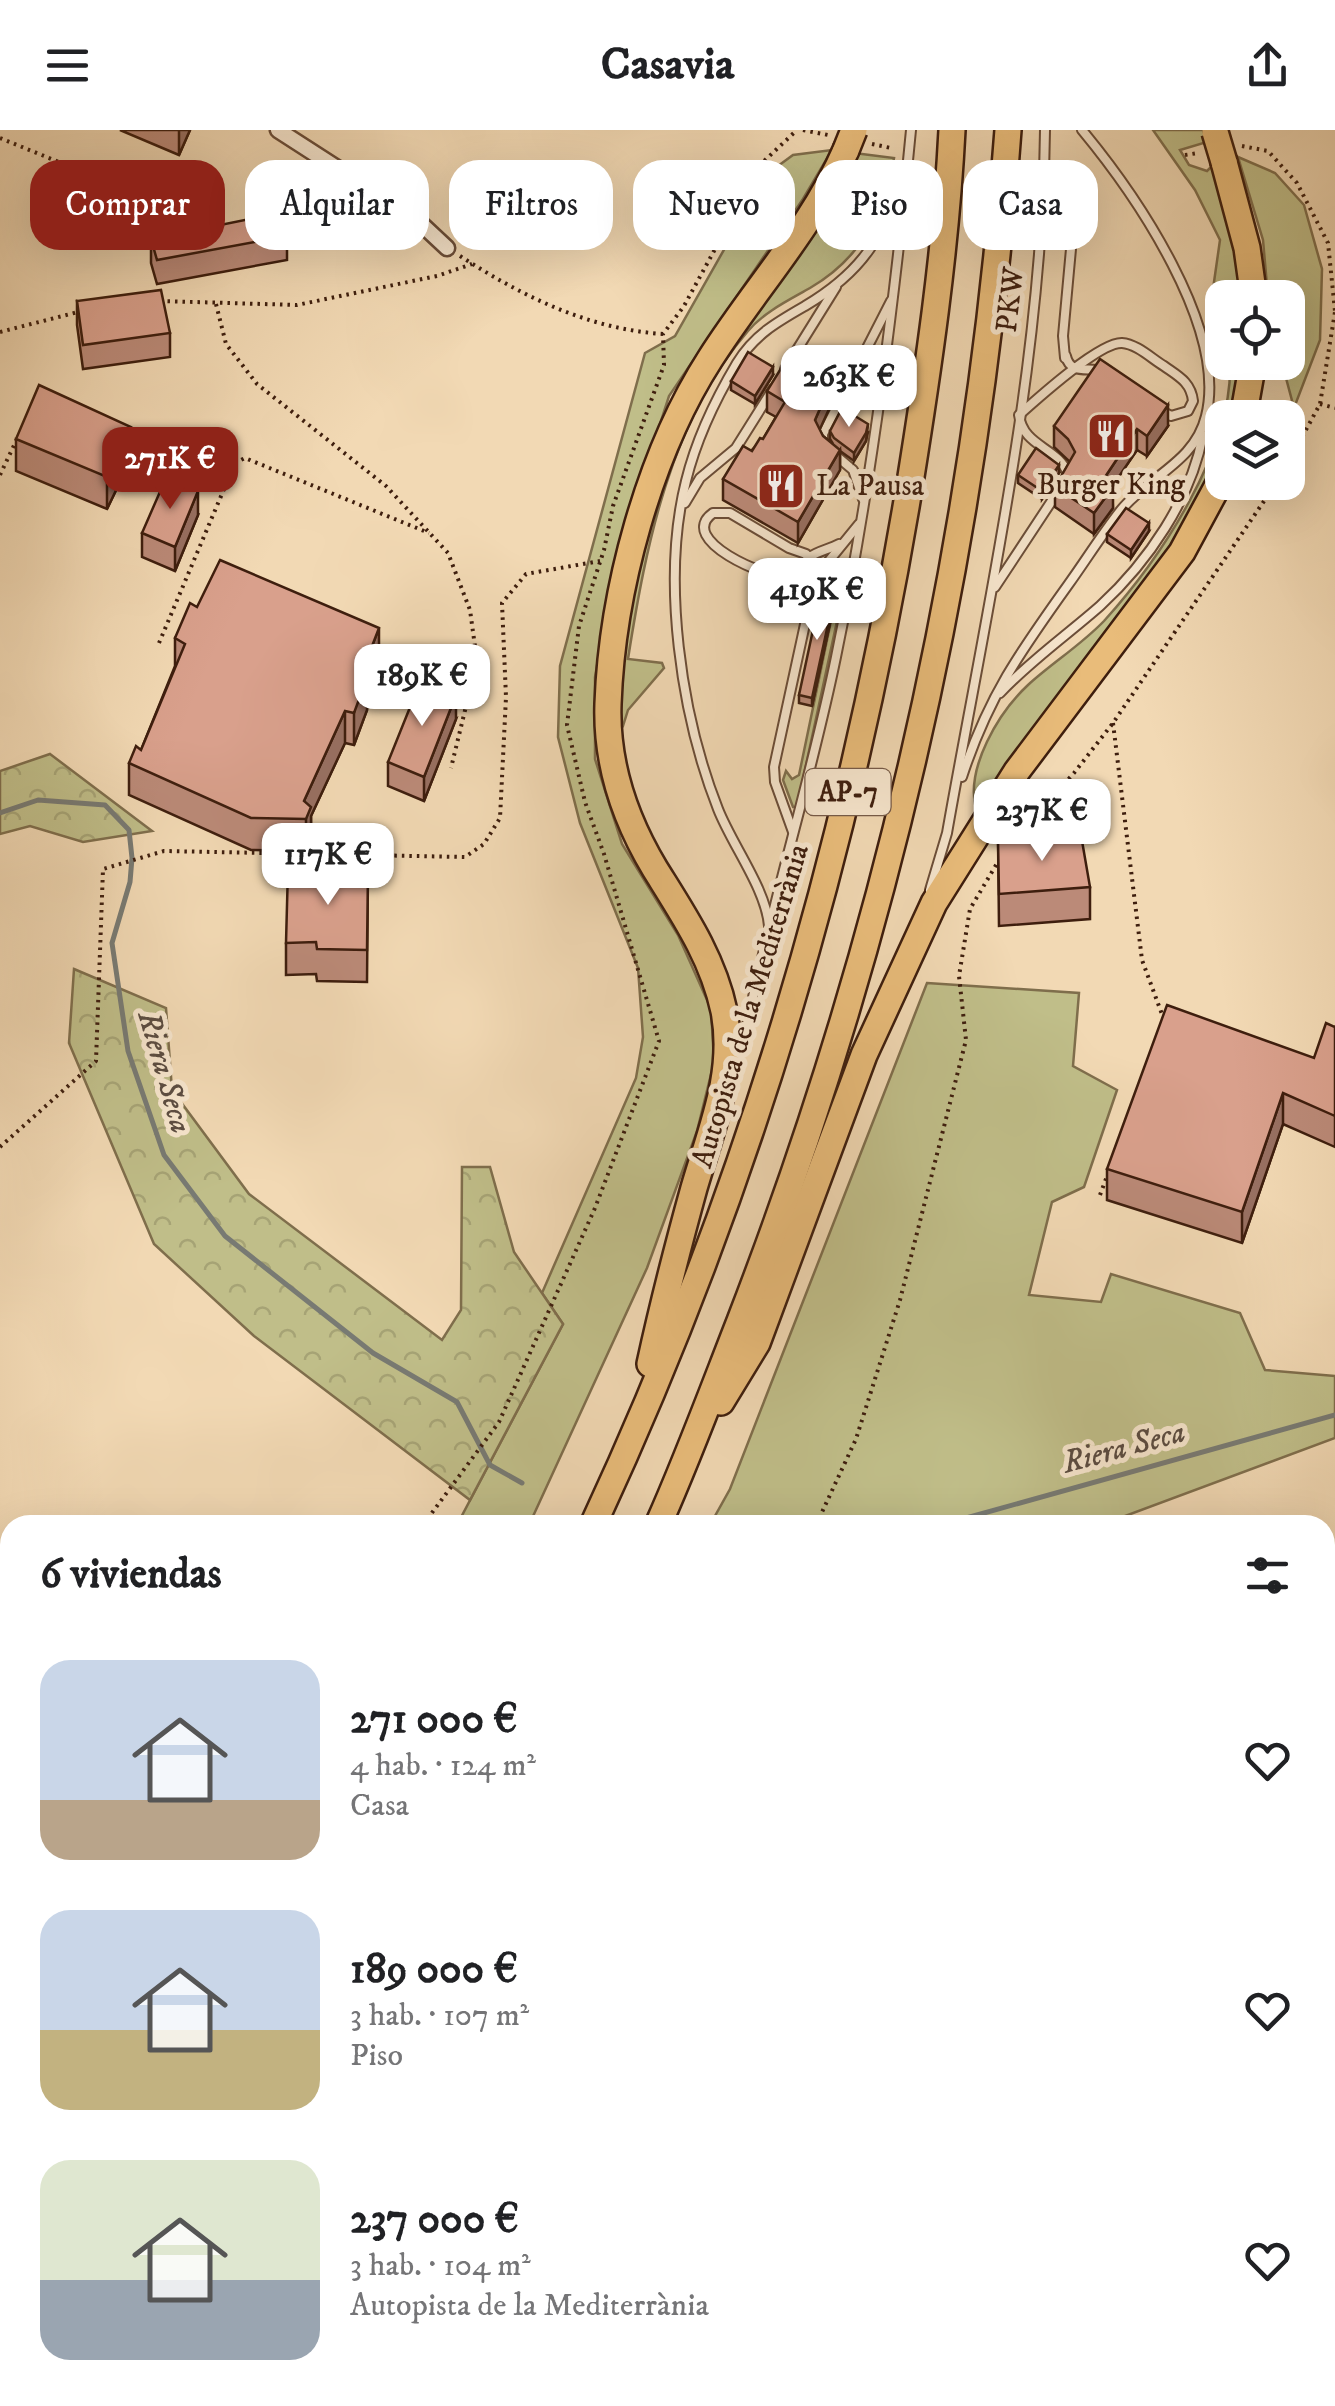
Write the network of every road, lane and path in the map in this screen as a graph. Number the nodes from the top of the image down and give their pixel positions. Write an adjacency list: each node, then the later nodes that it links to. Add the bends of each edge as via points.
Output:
1 (278, 130): 15 (street, via 416,219)
2 (796, 130): 27 (path, via 762,163)
3 (910, 130): 11 (lane)
4 (952, 130): 67 (highway, Autopista de la Mediterrània / AP-7, via 922,406 847,798 768,1074)
5 (1008, 130): 68 (highway, AP-7, via 959,538 902,816 804,1148)
6 (1045, 130): 14 (lane, PKW)
7 (1082, 130): 32 (lane, via 1132,195 1192,308 1207,366)
8 (0, 138): 13 (path)
9 (850, 140): 66 (highway, via 818,209 711,356 670,433 641,512 616,634 608,725 620,791 711,968 728,1035 720,1104)
10 (1218, 144): 12 (path); 19 (highway); 25 (path, via 1268,151 1298,183 1328,244)
11 (909, 146): 20 (lane, via 885,228); 21 (lane)
12 (1185, 155)
13 (54, 160)
14 (1044, 160)
15 (447, 248): 18 (path)
16 (1037, 250): 36 (lane, PKW)
17 (1072, 250): 28 (lane)
18 (472, 264): 23 (path, via 296,304); 27 (path, via 604,327)
19 (1252, 280)
20 (838, 284): 45 (lane, via 736,448 700,478); 45 (lane, via 771,325 743,353 692,458)
21 (895, 293): 44 (lane); 44 (lane, via 822,439 854,470)
22 (146, 300): 23 (path)
23 (216, 304): 47 (path, via 226,344 257,384 386,486)
24 (92, 308): 26 (path)
25 (1335, 311): 34 (path)
26 (0, 332)
27 (663, 334): 50 (path, via 664,365)
28 (1066, 356): 29 (lane); 31 (lane)
29 (1075, 369): 30 (lane); 31 (lane); 33 (lane, via 1108,346 1132,346 1182,378 1193,394 1191,406 1177,416)
30 (1106, 373)
31 (1058, 380): 36 (lane)
32 (1207, 400)
33 (1151, 404)
34 (1320, 404): 35 (path); 39 (path)
35 (1335, 408)
36 (1020, 415): 52 (lane, PKW); 52 (lane, PKW, via 1024,433 1068,473)
37 (1205, 418): 54 (lane, via 1192,448 1123,508 1009,667)
38 (1205, 424): 54 (lane, via 1168,522 1126,579)
39 (1305, 432)
40 (20, 433): 41 (path)
41 (0, 475)
42 (1210, 500): 60 (highway, via 1182,552 1017,771)
43 (1264, 500): 55 (path)
44 (864, 504): 46 (lane)
45 (680, 517): 59 (lane, via 676,597 694,728 718,811 765,905)
46 (861, 520): 48 (lane); 58 (lane)
47 (431, 534): 53 (path, via 244,458 235,462); 56 (path, via 448,553 470,610 477,661)
48 (846, 540): 49 (lane); 51 (lane)
49 (809, 558): 49 (lane, via 790,574 769,575 707,540 704,521 713,512 730,513); 51 (lane)
50 (601, 561): 63 (path, via 526,574 502,603 500,818 484,844 465,856 164,851 104,869 96,1061); 69 (path, via 579,626 567,725 660,1041 596,1208 499,1422)
51 (816, 578): 58 (lane, via 774,768)
52 (990, 596): 57 (lane, PKW)
53 (159, 643)
54 (988, 708): 57 (lane)
55 (1114, 722): 61 (path, via 1142,960); 72 (path, via 1006,847 970,909 959,976 966,1040 900,1300 856,1439)
56 (451, 768)
57 (952, 805): 60 (lane)
58 (793, 842): 59 (lane)
59 (768, 932): 62 (lane)
60 (906, 958): 68 (highway, via 757,1343)
61 (1164, 1024)
62 (745, 1035): 66 (highway, via 722,1132)
63 (0, 1146)
64 (1113, 1161): 65 (path)
65 (1100, 1195)
66 (666, 1290): 67 (highway)
67 (636, 1427): 70 (highway, Autopista de la Mediterrània / AP-7)
68 (687, 1458): 71 (highway, AP-7)
69 (430, 1515)
70 (597, 1515)
71 (662, 1515)
72 (821, 1515)

